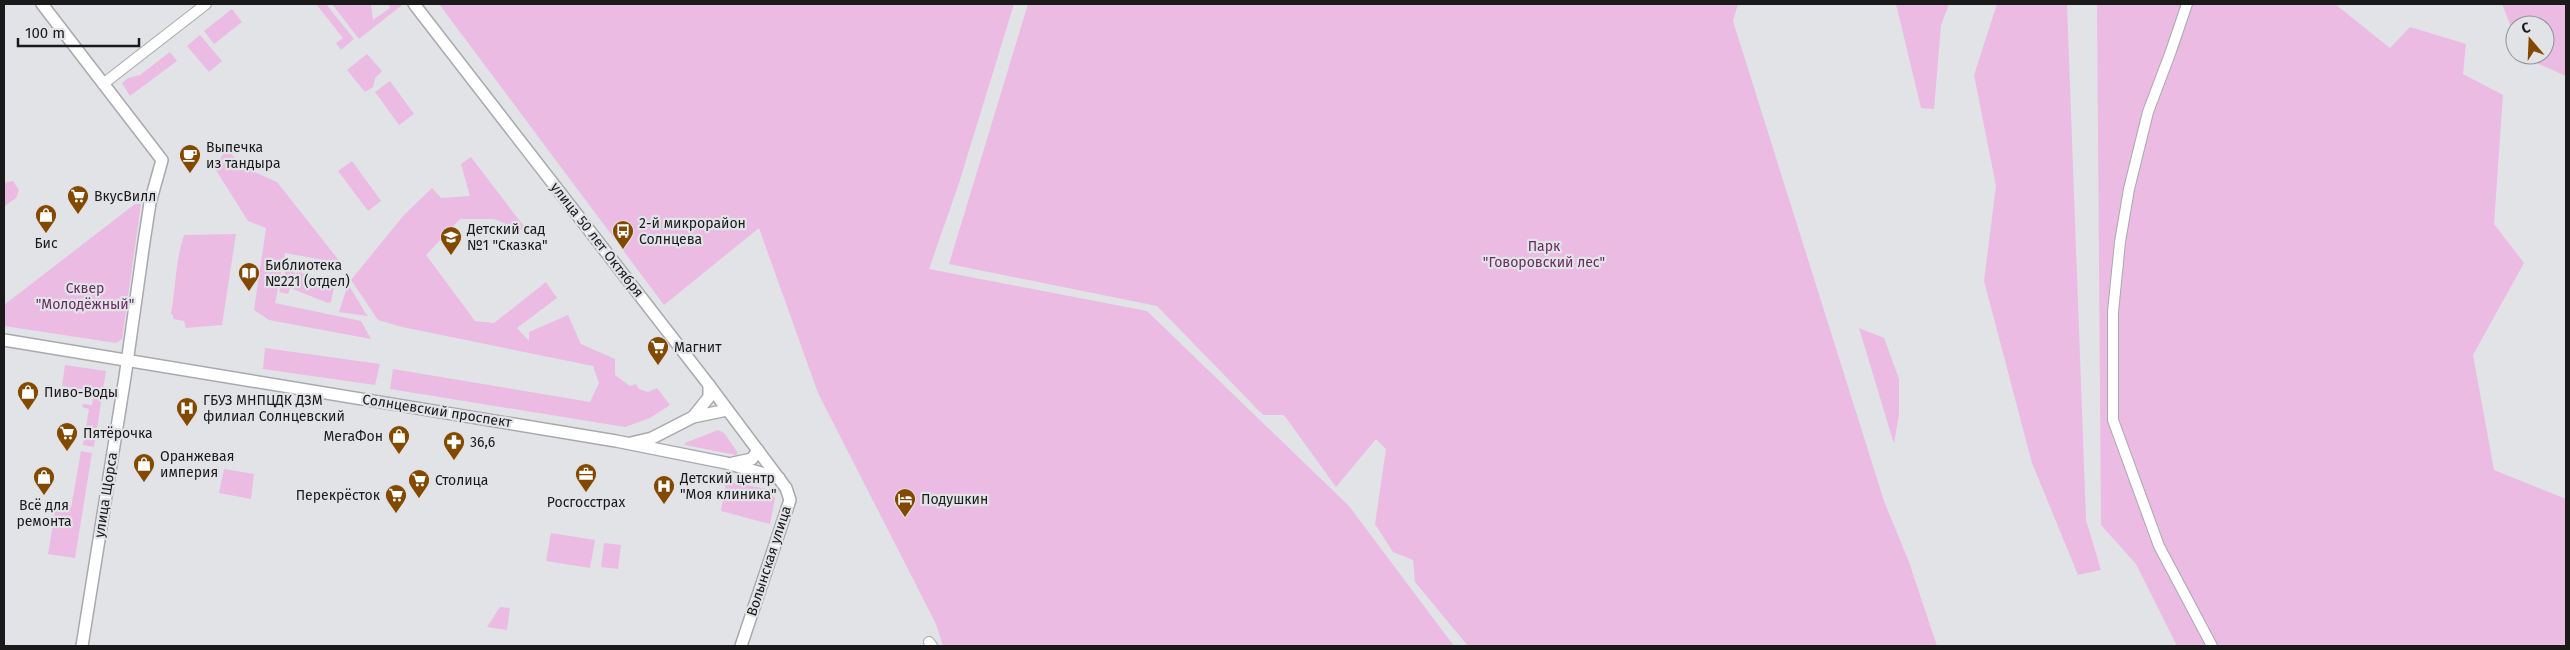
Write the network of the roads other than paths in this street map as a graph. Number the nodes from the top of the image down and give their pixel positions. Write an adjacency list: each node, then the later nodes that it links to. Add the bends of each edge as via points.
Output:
1 (42, 4): 5 (street)
2 (206, 4): 5 (street)
3 (414, 4): 8 (street, улица 50 лет Октября)
4 (2186, 4): 17 (street, via 2148,112 2129,188 2113,312 2113,420 2159,546)
5 (103, 84): 7 (street, улица Щорса, via 161,158 149,210)
6 (4, 340): 7 (street, Солнцевский проспект)
7 (127, 360): 11 (street, Солнцевский проспект); 15 (street, улица Щорса)
8 (709, 385): 9 (street, улица 50 лет Октября); 10 (street, via 708,397)
9 (727, 410): 10 (street); 12 (street, улица 50 лет Октября)
10 (693, 417): 11 (street, via 652,438)
11 (622, 442): 13 (street, Солнцевский проспект)
12 (758, 450): 13 (street, via 752,460); 14 (street, улица 50 лет Октября)
13 (726, 463): 14 (street, Солнцевский проспект)
14 (779, 478): 16 (street, Волынская улица, via 790,500)
15 (82, 646)
16 (741, 646)
17 (2212, 646)

